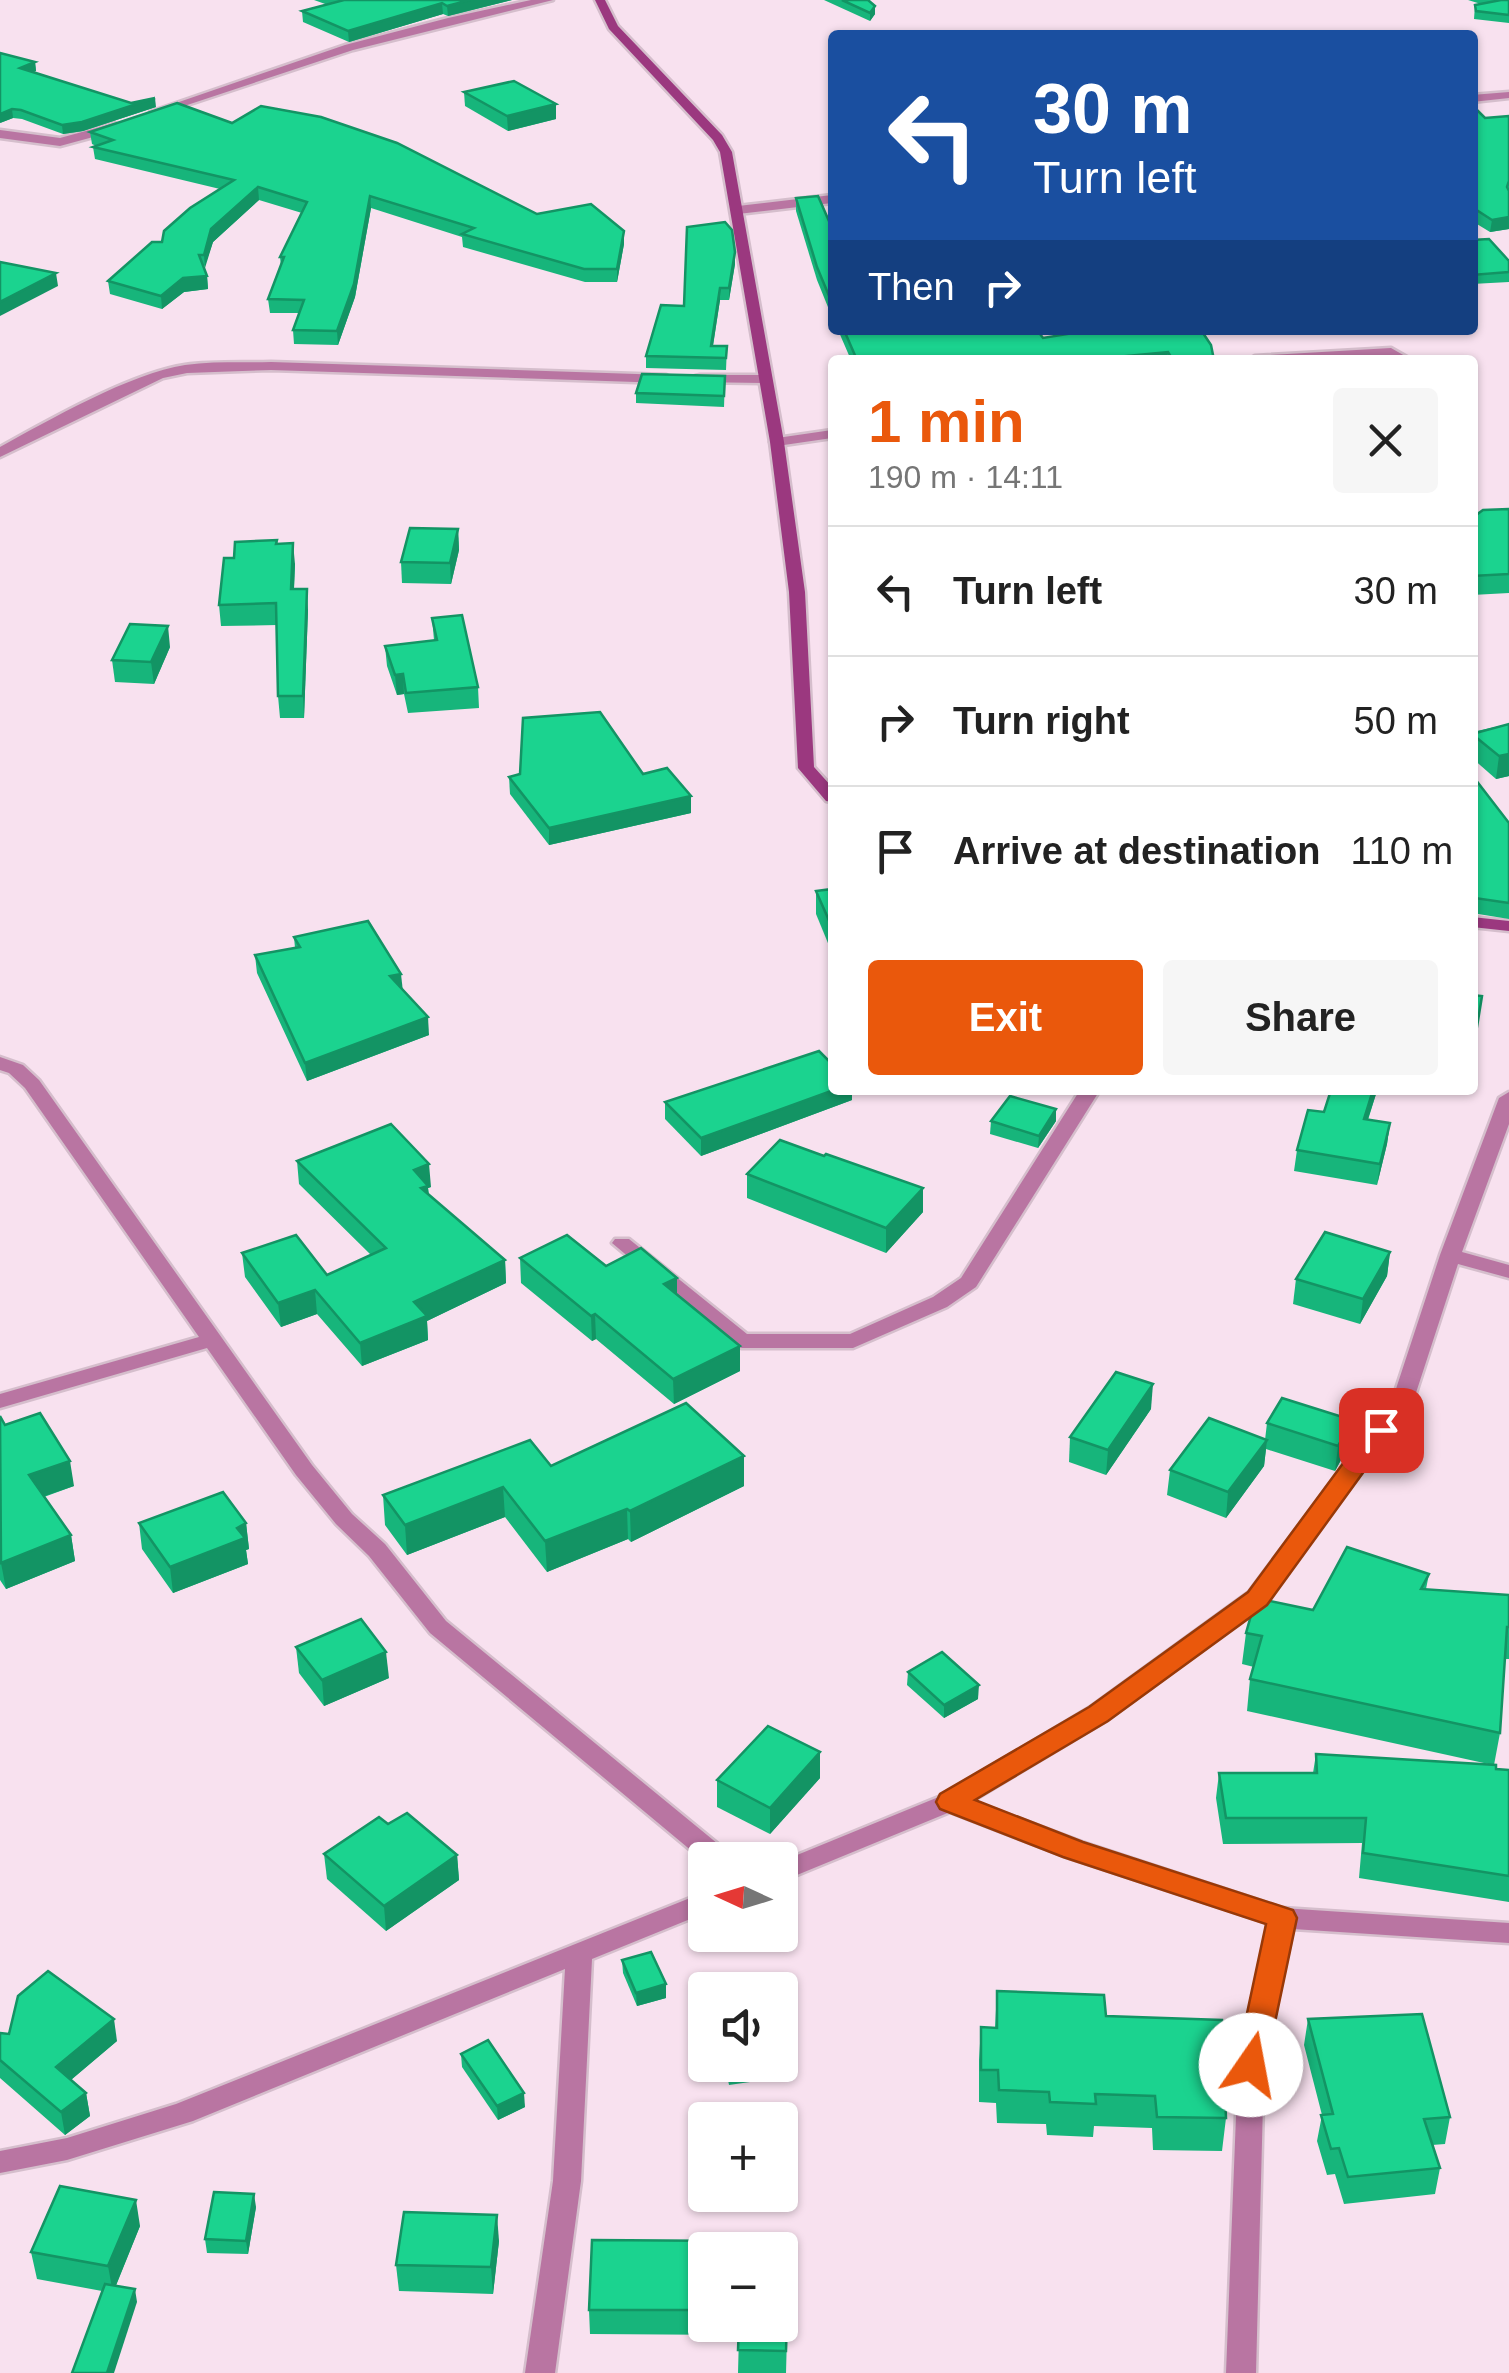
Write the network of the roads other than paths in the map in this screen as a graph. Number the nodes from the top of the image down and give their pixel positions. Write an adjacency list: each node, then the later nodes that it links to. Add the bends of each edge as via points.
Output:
1 (548, 0): 5 (street, via 446,20)
2 (600, 0): 9 (street, via 613,27 718,138)
3 (1509, 95): 4 (street)
4 (1478, 98)
5 (140, 118)
6 (122, 125): 7 (street, via 72,141)
7 (0, 134)
8 (828, 199): 9 (street)
9 (738, 210): 12 (street)
10 (1340, 355): 11 (street)
11 (1396, 355)
12 (764, 379): 14 (street); 15 (street, via 188,368 158,374)
13 (828, 435): 14 (street)
14 (777, 442): 16 (street, via 797,592 802,750 806,768)
15 (0, 452)
16 (828, 793)
17 (1478, 923): 18 (street)
18 (1509, 926)
19 (0, 1063): 25 (street, via 32,1084)
20 (1087, 1095): 22 (street, via 969,1282 852,1342 742,1341)
21 (1509, 1098): 23 (street)
22 (622, 1243)
23 (1450, 1255): 24 (street); 27 (street, via 1402,1402 1257,1598 1098,1714)
24 (1509, 1272)
25 (212, 1340): 26 (street); 28 (street, via 304,1470 438,1627)
26 (0, 1401)
27 (950, 1802): 29 (street); 31 (street)
28 (698, 1842)
29 (798, 1865)
30 (688, 1909): 33 (street)
31 (1282, 1918): 32 (street); 36 (street, via 1251,2065)
32 (1509, 1932)
33 (579, 1951): 34 (street, via 183,2113); 35 (street, via 566,2180)
34 (2, 2165)
35 (540, 2373)
36 (1241, 2373)

